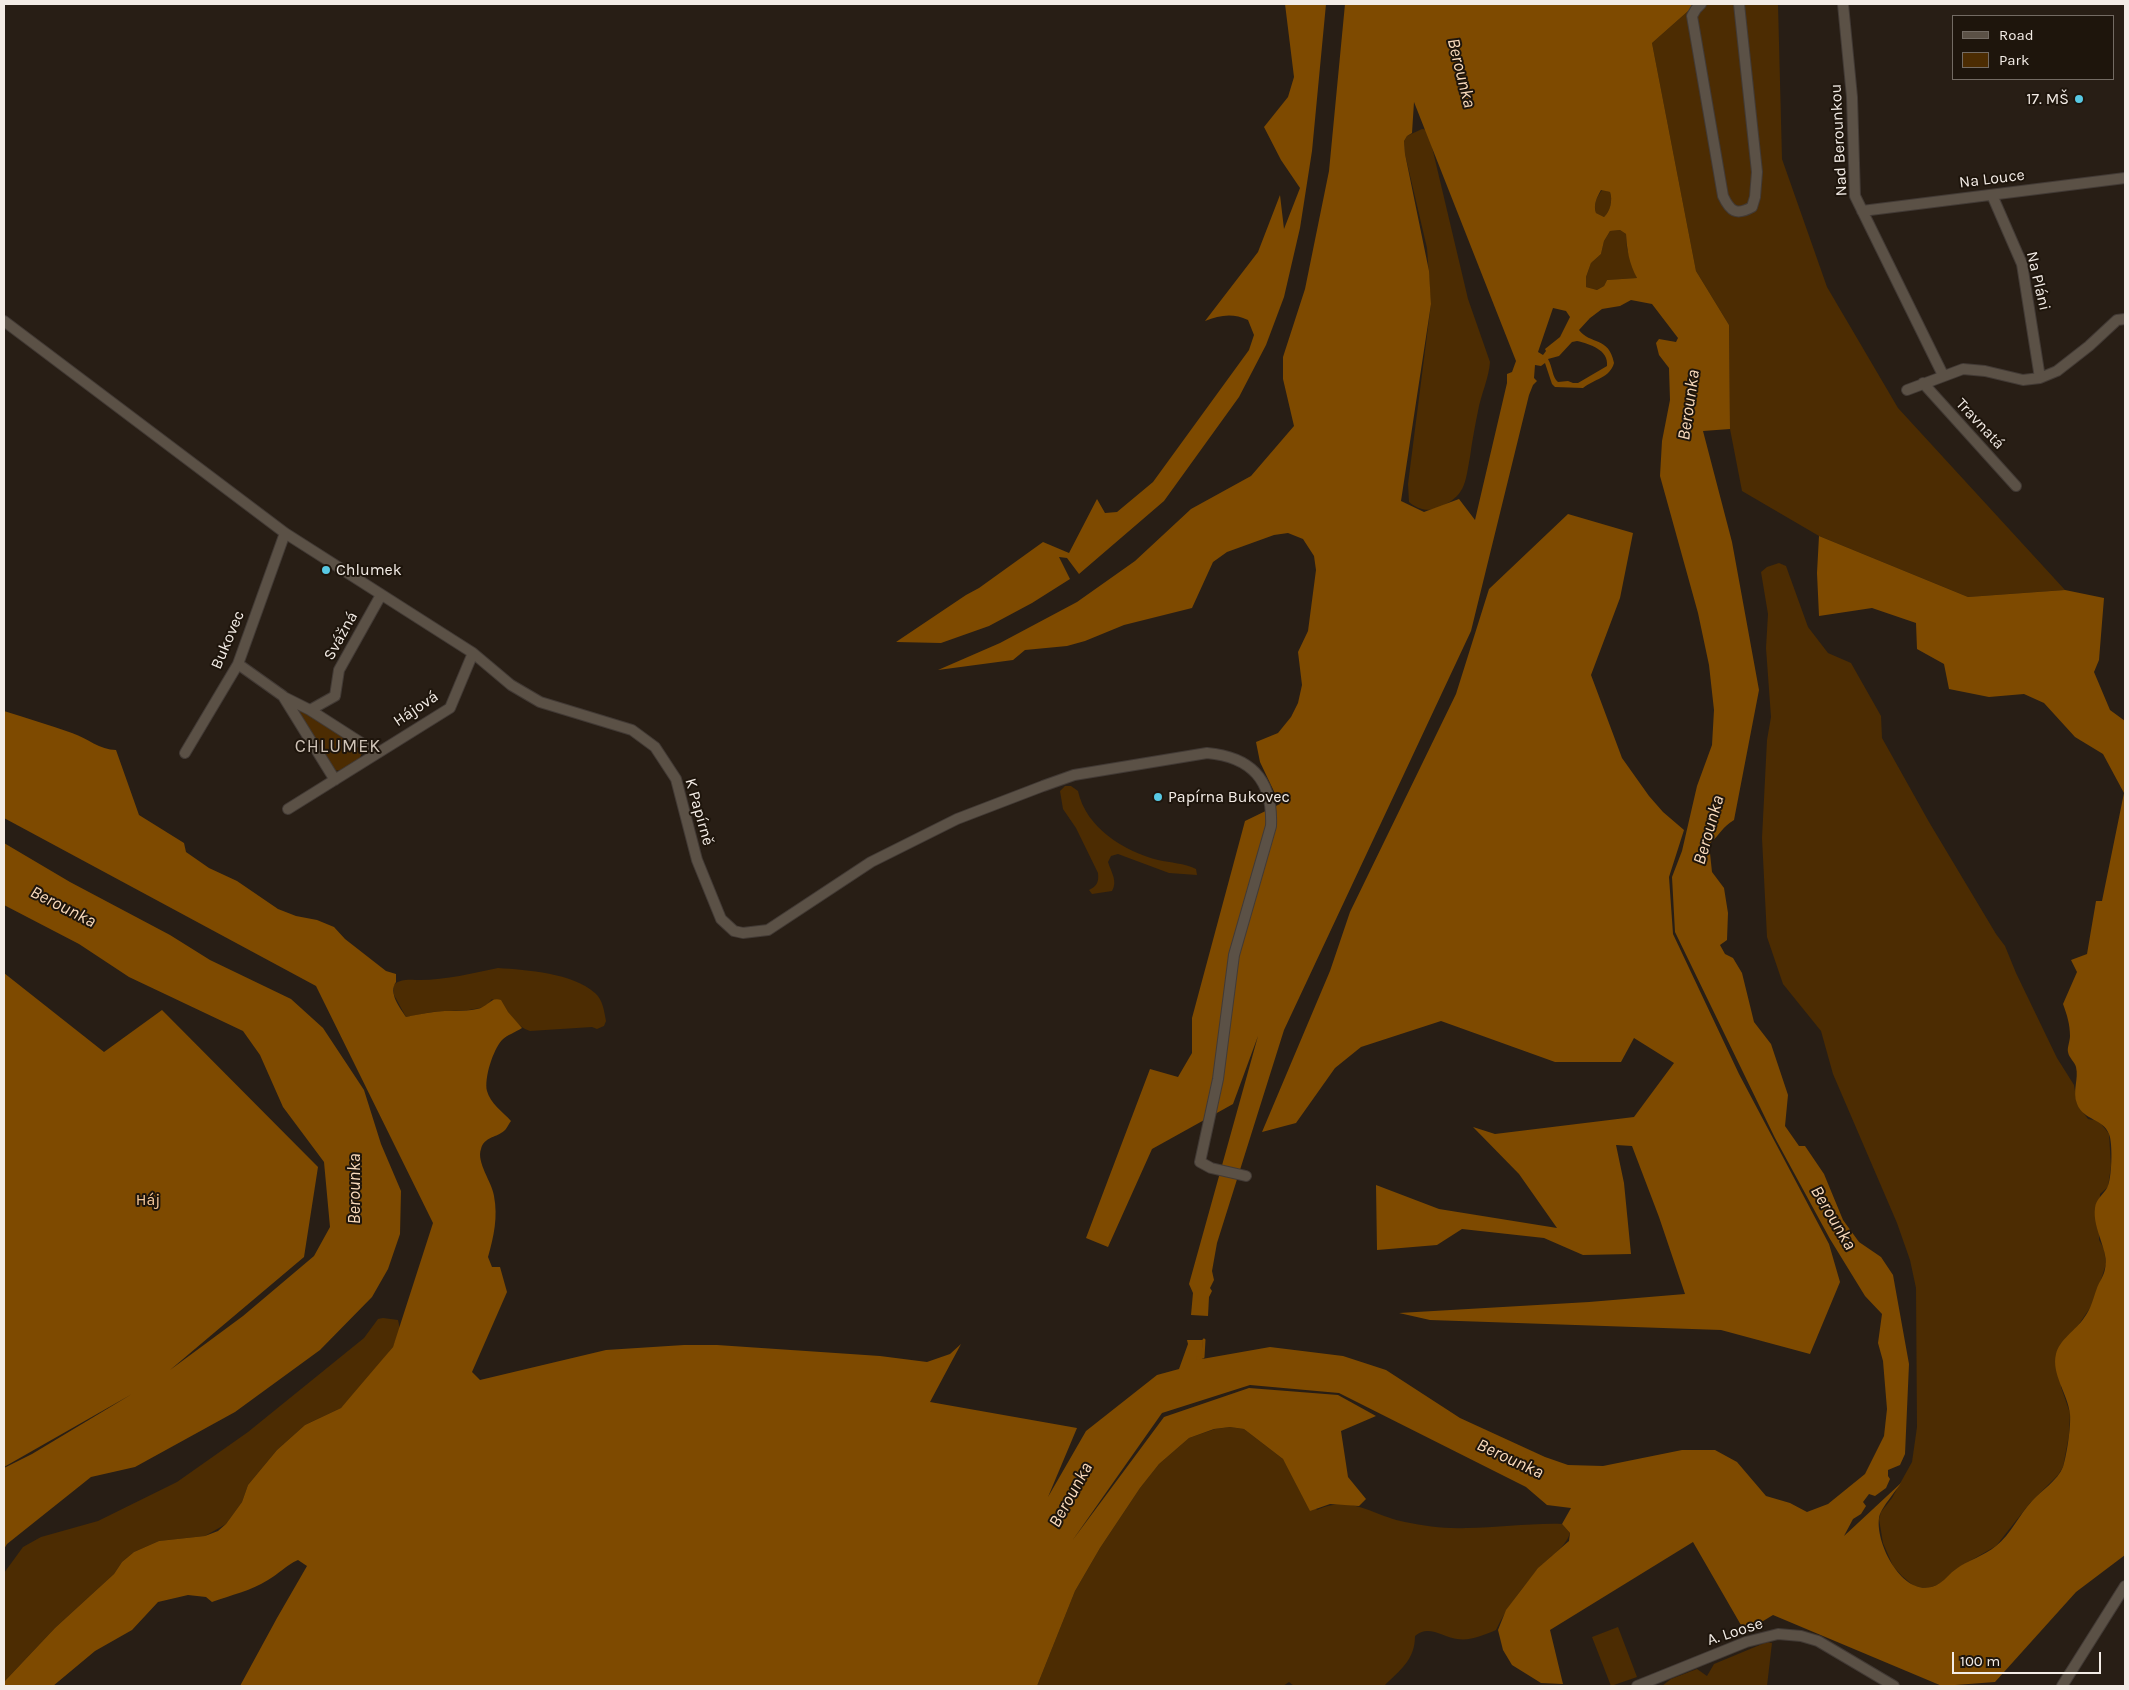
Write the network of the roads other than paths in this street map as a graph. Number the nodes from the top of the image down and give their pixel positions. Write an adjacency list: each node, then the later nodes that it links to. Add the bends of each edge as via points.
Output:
1 (1701, 4): 2 (street, via 1692,16 1723,196 1728,207 1744,211 1752,207 1757,172)
2 (1739, 4)
3 (1843, 4): 6 (street, Nad Berounkou, via 1852,97 1855,196)
4 (2125, 178): 5 (street, Na Louce)
5 (1992, 195): 6 (street, Na Louce); 10 (street, Na Pláni, via 2022,264)
6 (1862, 211): 9 (street, Nad Berounkou)
7 (2125, 319): 10 (street, via 2117,320 2057,371)
8 (4, 321): 14 (street, K Papírně)
9 (1943, 375): 10 (street, via 1963,369 2023,380); 11 (street)
10 (2040, 378)
11 (1923, 383): 12 (street); 13 (street, Travnatá)
12 (1906, 390)
13 (2016, 486)
14 (285, 533): 15 (street, K Papírně); 17 (street, Bukovec)
15 (381, 595): 16 (street, K Papírně); 19 (street, Svážná, via 339,670 334,696)
16 (472, 654): 21 (street, Hájová, via 450,708); 24 (street, K Papírně, via 511,685 540,702 632,730 654,747 676,779 697,860 721,919 727,926 743,933 768,930 871,862 957,819 1074,775 1207,753 1230,757 1247,766 1269,793 1271,817 1266,847 1234,956 1218,1079 1200,1162 1211,1168)
17 (238, 664): 18 (street); 20 (street, Bukovec)
18 (283, 696): 19 (street); 22 (street)
19 (310, 710): 21 (street)
20 (185, 752)
21 (377, 752): 22 (street, Hájová)
22 (335, 780): 23 (street, Hájová)
23 (288, 809)
24 (1246, 1176)
25 (2124, 1591): 29 (street)
26 (1653, 1683): 27 (street, A. Loose); 28 (street, A. Loose, via 1746,1642 1778,1634 1818,1641)
27 (1637, 1686)
28 (1894, 1686)
29 (2062, 1686)

